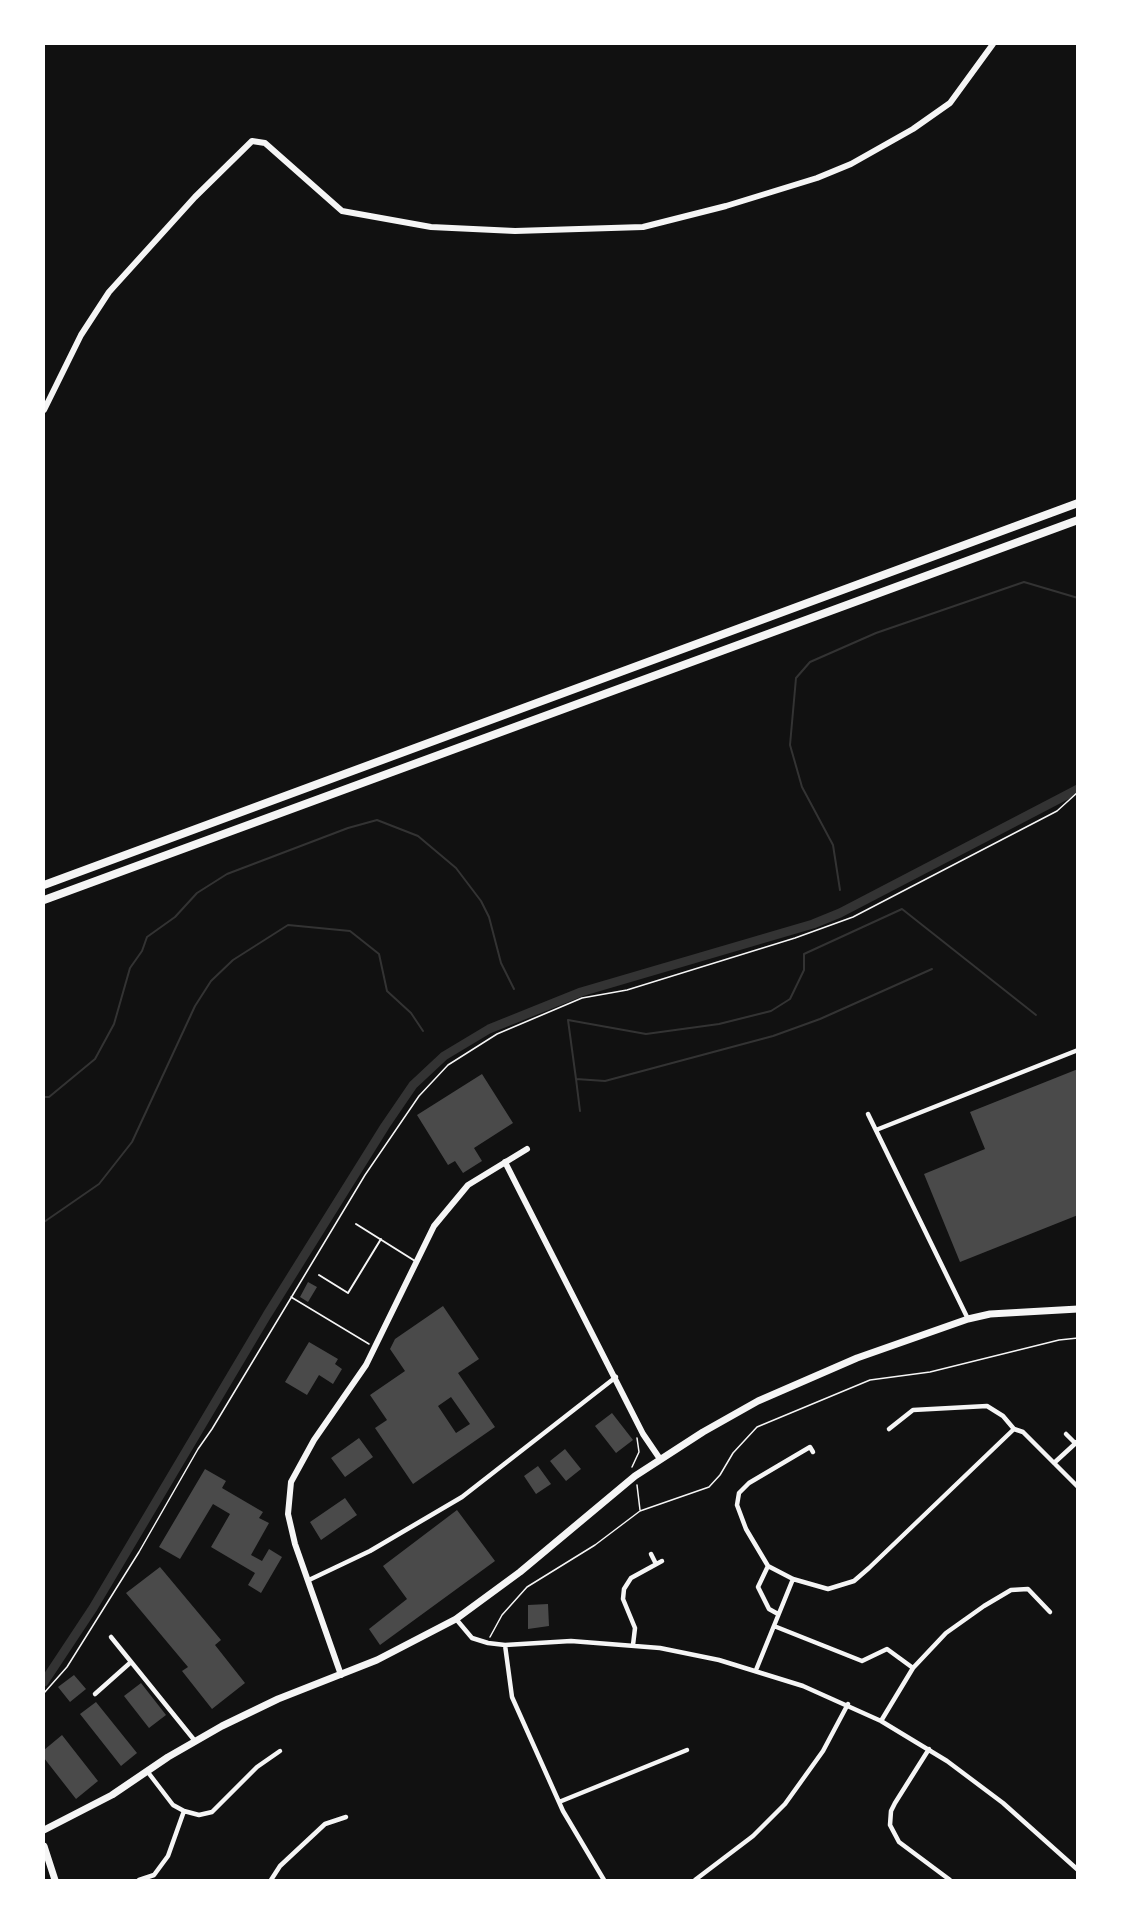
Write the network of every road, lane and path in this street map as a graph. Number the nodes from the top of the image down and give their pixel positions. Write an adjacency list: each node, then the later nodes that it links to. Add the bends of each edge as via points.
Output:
1 (993, 44): 2 (street, via 950,104 851,164 726,206 643,226 515,231 431,226 342,212 265,143 252,141 109,292 81,335)
2 (44, 410)
3 (1077, 503): 6 (highway)
4 (1077, 520): 7 (highway)
5 (1077, 792): 17 (path, via 1057,811 853,917 627,990 582,998 521,1023 464,1053 436,1077 403,1118)
6 (44, 885)
7 (45, 900)
8 (1077, 1050): 10 (street)
9 (868, 1114): 10 (street)
10 (876, 1130): 19 (street)
11 (527, 1149): 12 (street)
12 (505, 1162): 15 (street, via 468,1185 434,1226); 22 (street)
13 (356, 1224): 14 (lane)
14 (381, 1239): 15 (lane); 16 (lane, via 348,1293)
15 (415, 1261): 21 (street)
16 (319, 1275)
17 (290, 1297): 21 (path); 53 (path, via 133,1562 67,1667)
18 (1077, 1309): 19 (main road)
19 (968, 1319): 29 (main road, via 857,1358 780,1391)
20 (1077, 1338): 34 (path, via 930,1372 870,1380 832,1395 757,1427 709,1487)
21 (375, 1348): 40 (street, via 291,1482 288,1515)
22 (616, 1377): 29 (street, via 643,1434); 40 (street, via 462,1497 370,1551)
23 (889, 1430): 24 (street, via 913,1410 987,1406 1003,1416)
24 (1014, 1430): 30 (street, via 1023,1432); 39 (street, via 854,1581 828,1589)
25 (636, 1433): 31 (path, via 639,1452)
26 (1066, 1434): 27 (street)
27 (1076, 1442): 30 (street)
28 (813, 1452): 38 (street, via 810,1447 739,1493 736,1504)
29 (660, 1459): 43 (main road)
30 (1054, 1463): 33 (street)
31 (630, 1470)
32 (637, 1482): 34 (path)
33 (1077, 1487)
34 (640, 1511): 46 (path, via 595,1545 527,1587 502,1615)
35 (651, 1554): 37 (street)
36 (662, 1561): 37 (street)
37 (656, 1564): 48 (street, via 631,1578 624,1589 623,1599 635,1628)
38 (768, 1566): 39 (street); 42 (street, via 758,1587 769,1609)
39 (793, 1579): 42 (street)
40 (309, 1580): 52 (street)
41 (1050, 1612): 50 (street, via 1028,1589 1011,1590 946,1633)
42 (778, 1614): 44 (street)
43 (456, 1619): 47 (street, via 472,1638); 52 (main road)
44 (774, 1626): 50 (street, via 862,1661 887,1650); 51 (street)
45 (111, 1637): 49 (street)
46 (489, 1638)
47 (505, 1645): 48 (street, via 571,1641); 62 (street, via 512,1697)
48 (633, 1645): 51 (street)
49 (131, 1662): 54 (street); 57 (street)
50 (913, 1668): 56 (street)
51 (756, 1670): 55 (street)
52 (341, 1675): 57 (main road, via 248,1713)
53 (44, 1693)
54 (95, 1694)
55 (848, 1704): 56 (street); 72 (street, via 823,1751 791,1797 753,1836)
56 (881, 1721): 58 (street)
57 (195, 1741): 61 (main road)
58 (929, 1749): 67 (street, via 1004,1803); 73 (street, via 895,1803 890,1825 900,1842)
59 (687, 1750): 62 (street)
60 (280, 1751): 63 (street, via 257,1767 212,1812 199,1815)
61 (147, 1771): 63 (street, via 173,1804); 65 (main road, via 97,1804)
62 (559, 1802): 71 (street)
63 (184, 1811): 69 (street, via 168,1856 154,1875)
64 (346, 1817): 70 (street, via 325,1824 280,1866)
65 (44, 1830)
66 (44, 1846): 68 (main road)
67 (1077, 1870)
68 (55, 1881)
69 (139, 1881)
70 (271, 1881)
71 (604, 1881)
72 (695, 1881)
73 (950, 1881)

